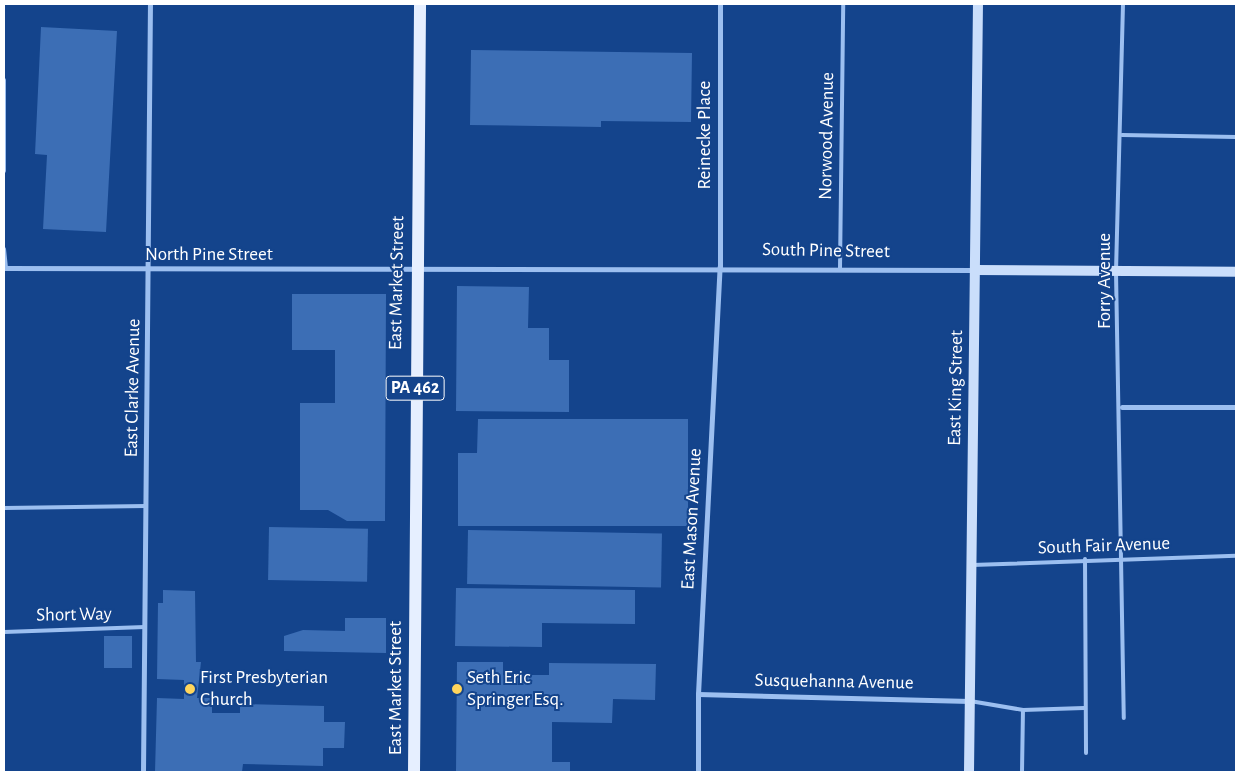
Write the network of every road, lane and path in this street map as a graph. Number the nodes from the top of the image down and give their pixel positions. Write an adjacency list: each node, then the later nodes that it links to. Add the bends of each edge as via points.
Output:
1 (150, 4): 15 (street, East Clarke Avenue)
2 (420, 4): 16 (main road, East Market Street / PA 462)
3 (720, 4): 12 (street, Reinecke Place)
4 (842, 4): 14 (lane, Norwood Avenue)
5 (978, 4): 17 (street, East King Street)
6 (1123, 4): 8 (lane, Forry Avenue)
7 (4, 80): 10 (lane, via 7,100)
8 (1122, 135): 9 (lane); 18 (lane, Forry Avenue)
9 (1236, 137)
10 (4, 171)
11 (4, 249): 13 (lane)
12 (720, 267): 14 (street, South Pine Street); 16 (street, South Pine Street); 30 (street, East Mason Avenue)
13 (5, 268): 15 (street, North Pine Street)
14 (840, 268): 17 (street, South Pine Street)
15 (149, 270): 16 (street, North Pine Street); 22 (street, East Clarke Avenue)
16 (415, 270): 37 (main road, East Market Street / PA 462)
17 (975, 270): 18 (street, South Pine Street); 27 (street, East King Street)
18 (1116, 272): 19 (street, South Pine Street); 20 (lane, Forry Avenue)
19 (1236, 272)
20 (1122, 406): 21 (street); 25 (lane, Forry Avenue)
21 (1236, 407)
22 (146, 506): 23 (lane); 28 (street, East Clarke Avenue)
23 (4, 508)
24 (1236, 556): 25 (lane, South Fair Avenue)
25 (1121, 558): 26 (lane, South Fair Avenue); 34 (lane, Forry Avenue)
26 (1085, 559): 27 (lane, South Fair Avenue); 32 (lane)
27 (972, 565): 31 (street, East King Street)
28 (145, 627): 29 (lane, Short Way); 36 (street, East Clarke Avenue)
29 (4, 632)
30 (698, 694): 31 (street, Susquehanna Avenue); 38 (street, East Mason Avenue)
31 (970, 701): 33 (lane); 39 (street, East King Street)
32 (1084, 708): 33 (lane); 35 (lane)
33 (1023, 710): 40 (lane)
34 (1124, 718)
35 (1086, 753)
36 (143, 772)
37 (414, 772)
38 (698, 772)
39 (970, 772)
40 (1022, 772)

